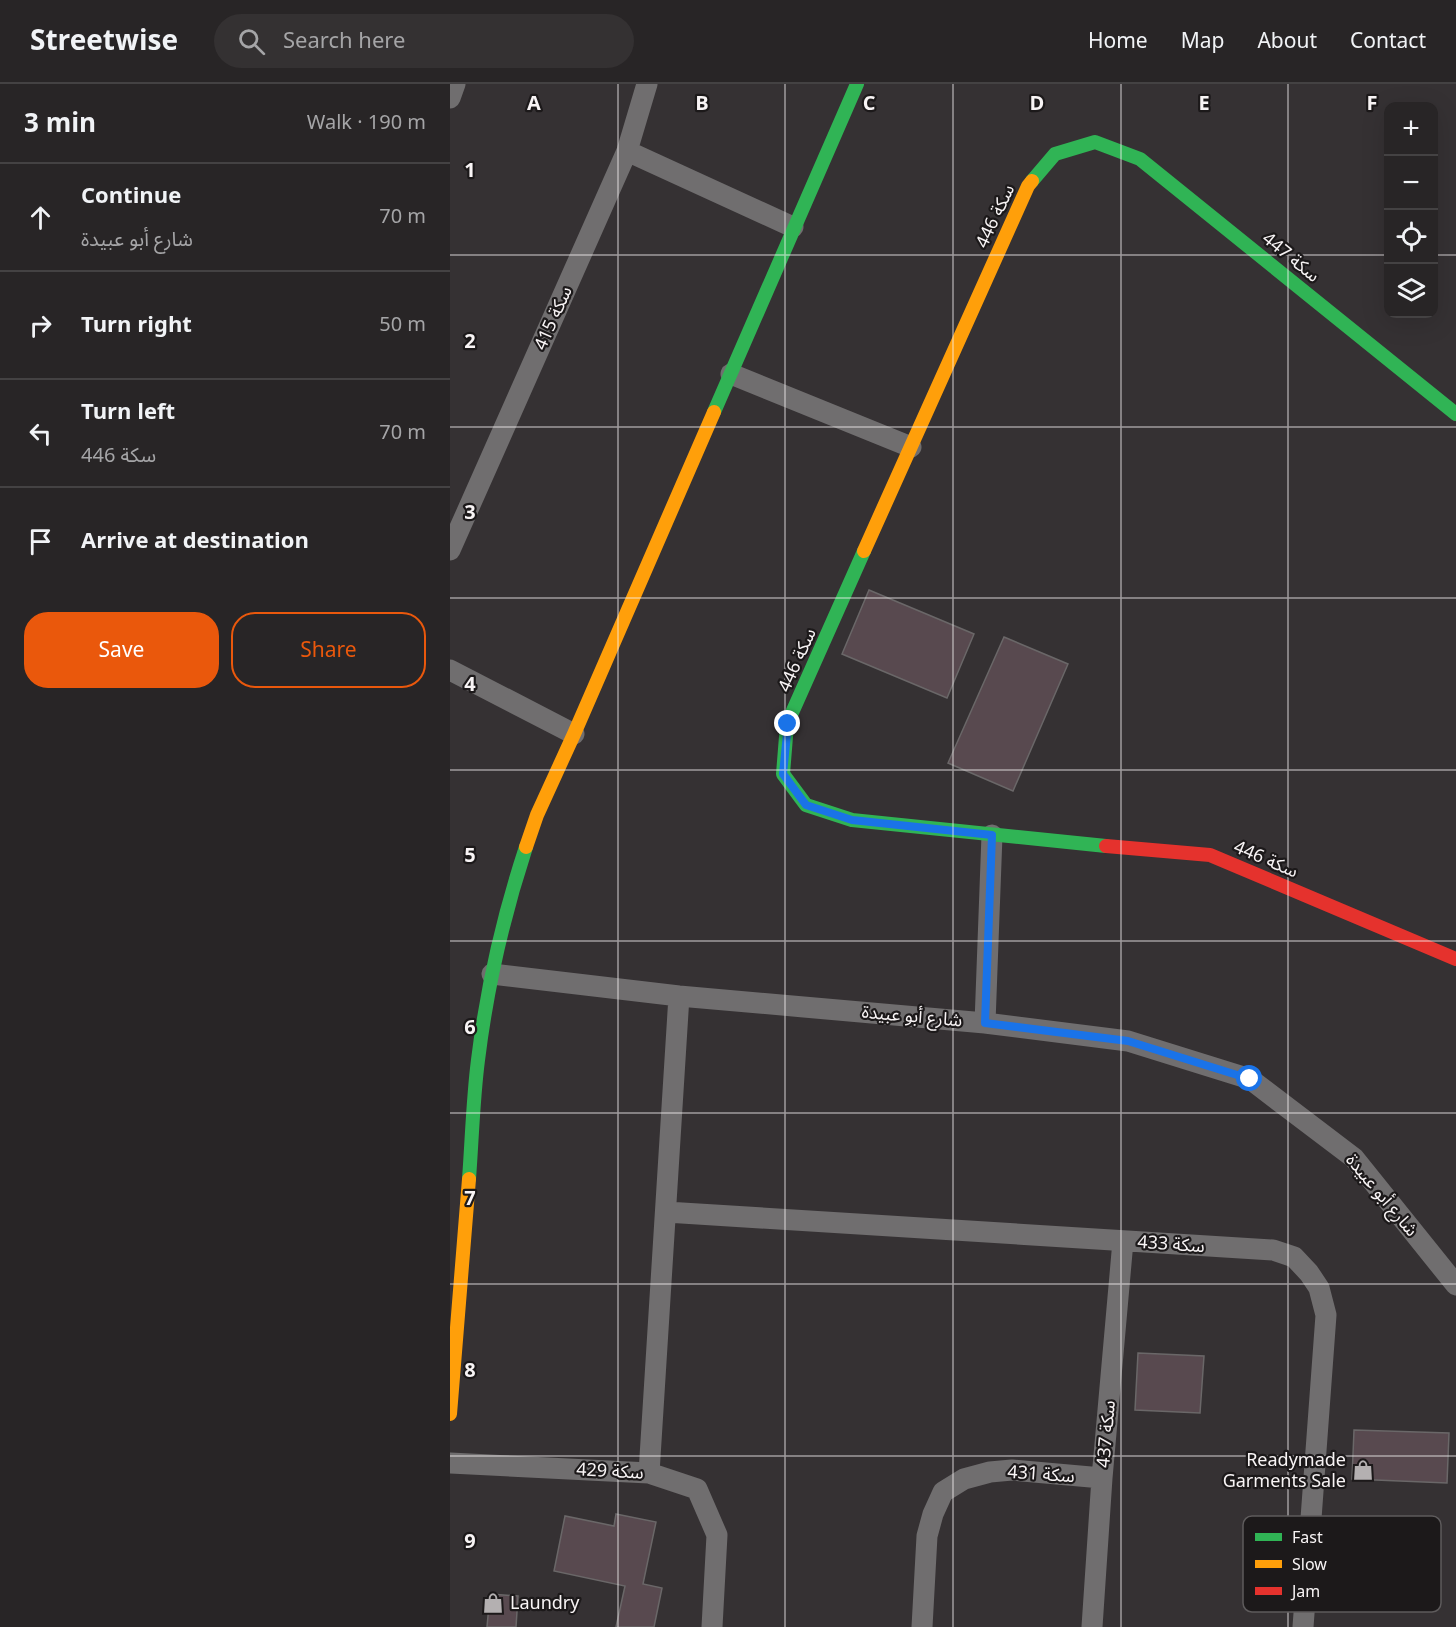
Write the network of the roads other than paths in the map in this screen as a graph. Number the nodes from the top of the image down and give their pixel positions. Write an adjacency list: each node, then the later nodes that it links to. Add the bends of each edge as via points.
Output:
1 (455, 84): 4 (street)
2 (646, 84): 6 (street, سكة 415)
3 (857, 84): 7 (street)
4 (450, 98)
5 (1095, 141): 9 (street, سكة 447, via 1140,159); 10 (street, سكة 446, via 1055,154 1028,186)
6 (627, 152): 7 (street); 11 (street, سكة 415)
7 (794, 227): 8 (street)
8 (731, 374): 10 (street); 13 (street)
9 (1456, 414)
10 (912, 447): 14 (street, سكة 446, via 788,724 783,774 806,805 852,820)
11 (450, 550)
12 (450, 670): 13 (street)
13 (574, 734): 16 (street, via 537,815 511,892)
14 (992, 835): 15 (street, سكة 446, via 1210,855); 18 (street)
15 (1456, 959)
16 (492, 974): 17 (street, شارع أبو عبيدة); 22 (street, via 478,1060)
17 (679, 996): 18 (street, شارع أبو عبيدة); 19 (street)
18 (985, 1023): 21 (street, شارع أبو عبيدة, via 1128,1041 1250,1079 1354,1158)
19 (666, 1212): 20 (street, سكة 433); 25 (street)
20 (1123, 1241): 26 (street, سكة 437); 27 (street, سكة 433, via 1273,1250 1294,1257 1309,1273 1319,1288 1326,1315)
21 (1456, 1285)
22 (452, 1375): 23 (street)
23 (450, 1414)
24 (450, 1463): 25 (street, سكة 429)
25 (649, 1473): 29 (street, سكة 429, via 697,1489 717,1535)
26 (1102, 1478): 30 (street, سكة 431, via 1011,1470 963,1479 943,1492 927,1536); 31 (street, سكة 437)
27 (1311, 1516)
28 (1304, 1612): 32 (street, سكة 433)
29 (712, 1627)
30 (922, 1627)
31 (1092, 1627)
32 (1303, 1627)

